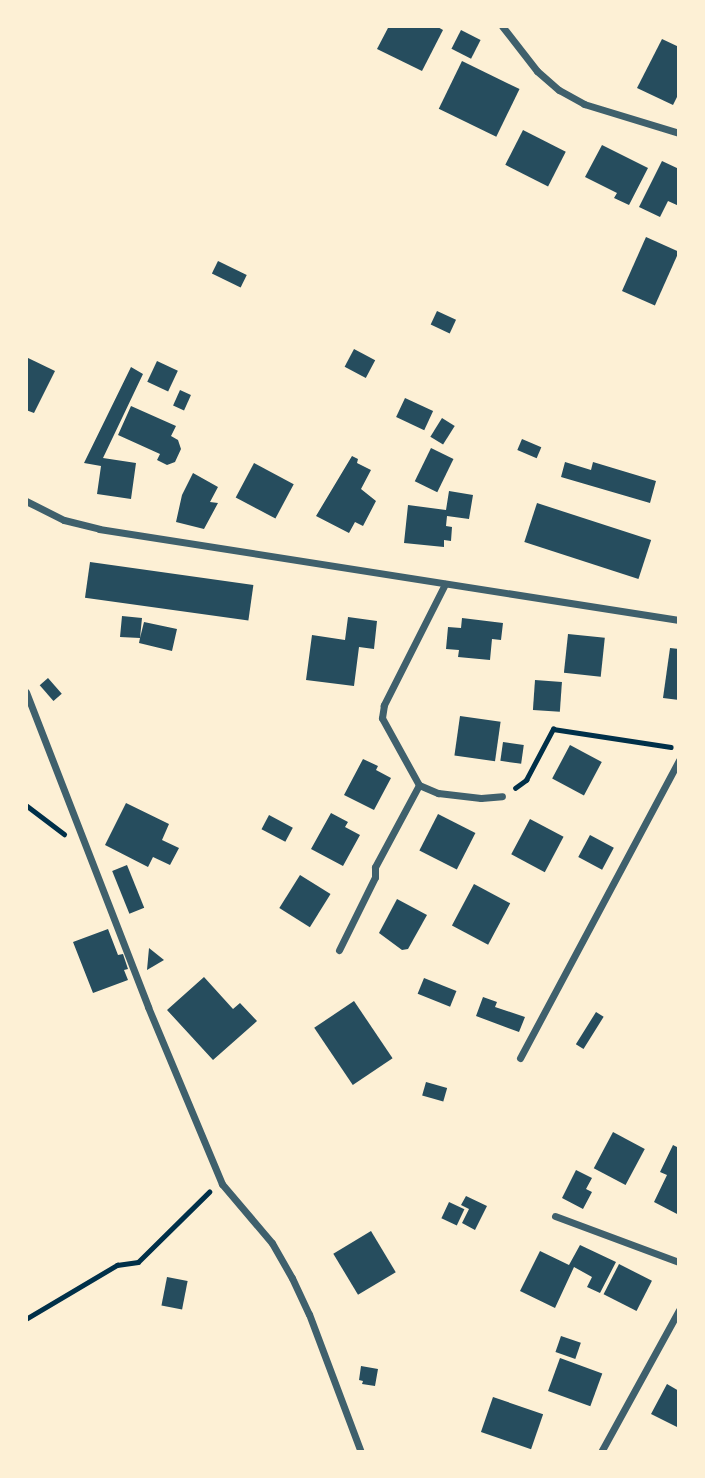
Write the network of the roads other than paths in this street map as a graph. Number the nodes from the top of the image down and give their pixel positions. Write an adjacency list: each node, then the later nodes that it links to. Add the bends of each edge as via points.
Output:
1 (502, 26): 2 (street, via 537,71 559,90 584,104)
2 (679, 133)
3 (26, 501): 4 (street, via 64,520 99,529)
4 (445, 584): 5 (street); 8 (street, via 384,705 382,718)
5 (679, 620)
6 (26, 692): 15 (street, via 222,1184 272,1243 292,1278)
7 (679, 760): 11 (street)
8 (419, 785): 9 (street, via 438,793); 10 (street, via 375,867 375,877)
9 (502, 796)
10 (339, 950)
11 (520, 1058)
12 (555, 1216): 13 (street)
13 (679, 1262)
14 (679, 1310): 16 (street)
15 (361, 1452)
16 (601, 1452)

